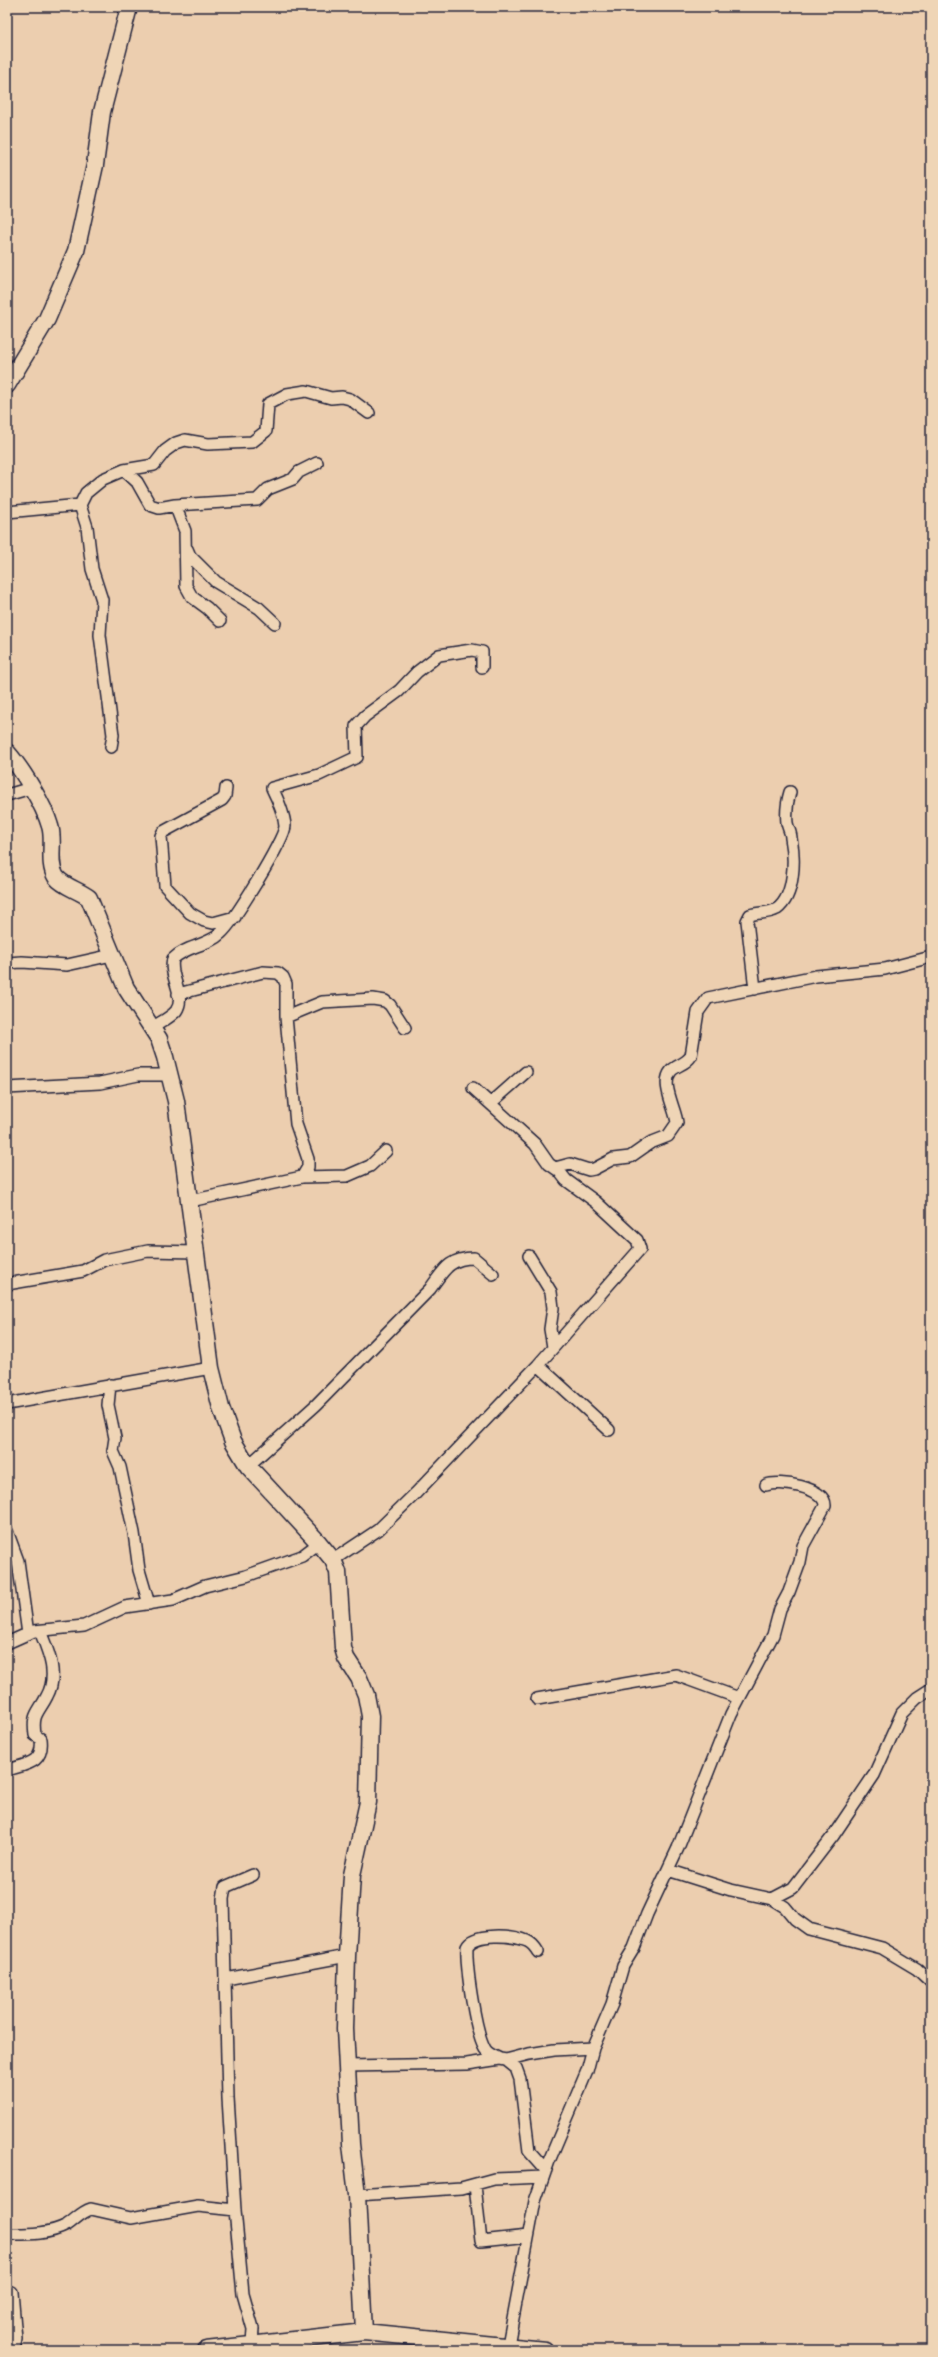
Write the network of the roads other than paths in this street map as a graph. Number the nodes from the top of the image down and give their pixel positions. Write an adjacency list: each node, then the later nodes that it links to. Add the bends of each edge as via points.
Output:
1 (129, 7): 2 (street, via 103,105 95,165 76,251 47,318)
2 (7, 383)
3 (369, 413): 5 (street, via 345,397 331,398 306,391 287,394 268,404 266,431 252,442 208,444 185,440 170,446 154,465)
4 (317, 463): 7 (street, via 299,472 293,479 268,489 257,500)
5 (124, 470): 6 (street, via 93,486); 7 (street, via 137,482 147,502 153,507)
6 (80, 505): 8 (street); 13 (street, via 87,527 92,569 102,600 100,629 113,735)
7 (175, 505): 9 (street, via 184,527)
8 (7, 512)
9 (187, 549): 10 (street, via 186,586 189,593); 11 (street, via 190,556 216,582 259,608)
10 (220, 621)
11 (275, 623)
12 (482, 667): 19 (street, via 482,652 472,650 439,655 356,726 357,757 319,776 272,788 281,807 285,827 259,879)
13 (111, 747)
14 (7, 752): 15 (street)
15 (31, 788): 18 (street); 20 (street, via 51,826 53,870 56,877 89,898)
16 (226, 788): 19 (street, via 222,800 163,832 161,841 165,886 182,904 204,921 213,923)
17 (790, 792): 23 (street, via 787,824 792,839 792,864 789,889 785,900 778,908 750,915 748,921)
18 (7, 795)
19 (235, 917): 24 (street, via 212,940 173,959 172,976)
20 (112, 955): 22 (street, via 67,965); 26 (street, via 129,992)
21 (931, 958): 23 (street, via 885,968 816,976)
22 (7, 963)
23 (755, 990): 34 (street, via 717,995 708,998 700,1007 691,1056 688,1061 672,1070 667,1080 677,1123 672,1133 650,1143 630,1157 613,1159 594,1169 570,1164)
24 (178, 994): 25 (street, via 271,971 278,973 286,984); 26 (street, via 175,1011)
25 (286, 1017): 27 (street, via 322,1002 373,999 385,1001 390,1005); 35 (street, via 296,1124 308,1159 308,1167)
26 (152, 1028): 29 (street, via 159,1039)
27 (406, 1028)
28 (526, 1072): 32 (street)
29 (169, 1075): 30 (street, via 138,1075 100,1083); 36 (street, via 176,1101)
30 (7, 1088)
31 (473, 1088): 32 (street)
32 (491, 1103): 34 (street, via 535,1144)
33 (386, 1151): 35 (street, via 370,1166 346,1176)
34 (555, 1168): 41 (street, via 572,1186 601,1206 637,1240 640,1249)
35 (302, 1177): 36 (street)
36 (190, 1201): 37 (street)
37 (196, 1252): 40 (street, via 141,1252 104,1260 83,1271); 43 (street)
38 (529, 1256): 41 (street, via 551,1292 553,1308 550,1329)
39 (493, 1274): 47 (street, via 474,1258 457,1259 316,1405)
40 (7, 1284)
41 (553, 1347): 42 (street)
42 (538, 1365): 46 (street); 51 (street, via 378,1530)
43 (211, 1368): 44 (street); 47 (street, via 233,1441)
44 (110, 1385): 45 (street); 52 (street, via 108,1405 114,1431 113,1451 120,1467 135,1537 139,1570)
45 (8, 1406)
46 (610, 1430)
47 (248, 1466): 50 (street)
48 (766, 1485): 57 (street, via 778,1482 811,1490 822,1498 825,1506 803,1546 800,1562 780,1609 773,1635)
49 (7, 1531): 54 (street, via 18,1561)
50 (319, 1543): 51 (street); 52 (street, via 302,1556 281,1564 209,1585 172,1600)
51 (333, 1560): 66 (street, via 340,1581 343,1648 366,1695 370,1716 368,1802 352,1875)
52 (150, 1604): 53 (street, via 125,1607 84,1626)
53 (40, 1631): 54 (street); 59 (street, via 52,1662 51,1687 34,1714 33,1722 35,1735 41,1739 42,1749 36,1760)
54 (28, 1634): 55 (street)
55 (7, 1643)
56 (931, 1689): 62 (street, via 916,1698 902,1713 874,1775 833,1836)
57 (739, 1698): 58 (street, via 676,1675); 60 (street)
58 (537, 1699)
59 (7, 1770)
60 (668, 1870): 63 (street, via 731,1890); 70 (street, via 634,1948 623,1966 612,2004)
61 (253, 1875): 67 (street, via 228,1884 223,1891)
62 (793, 1888): 63 (street); 64 (street)
63 (772, 1899): 64 (street)
64 (788, 1911): 68 (street, via 810,1929 882,1948 917,1969)
65 (538, 1952): 69 (street, via 532,1943 525,1940 487,1936 469,1942 467,1954 471,1996)
66 (347, 1956): 67 (street); 73 (street)
67 (226, 1979): 77 (street, via 228,2098)
68 (931, 1982)
69 (483, 2044): 71 (street, via 488,2052); 72 (street)
70 (593, 2048): 71 (street, via 554,2050); 74 (street, via 587,2071)
71 (503, 2060): 72 (street); 74 (street, via 516,2068 520,2079 529,2151)
72 (477, 2063): 73 (street)
73 (346, 2066): 76 (street)
74 (545, 2174): 75 (street, via 494,2179); 79 (street, via 535,2201)
75 (474, 2185): 76 (street); 79 (street, via 481,2241)
76 (357, 2194): 81 (street)
77 (235, 2210): 78 (street, via 198,2206 131,2218 90,2209 57,2228 35,2234); 82 (street, via 243,2294 253,2329)
78 (7, 2234)
79 (528, 2236): 83 (street)
80 (12, 2292): 85 (street, via 16,2339)
81 (364, 2332): 82 (street); 84 (street)
82 (252, 2344): 86 (street)
83 (508, 2345): 84 (street); 87 (street)
84 (462, 2347)
85 (14, 2350)
86 (206, 2350)
87 (545, 2350)

